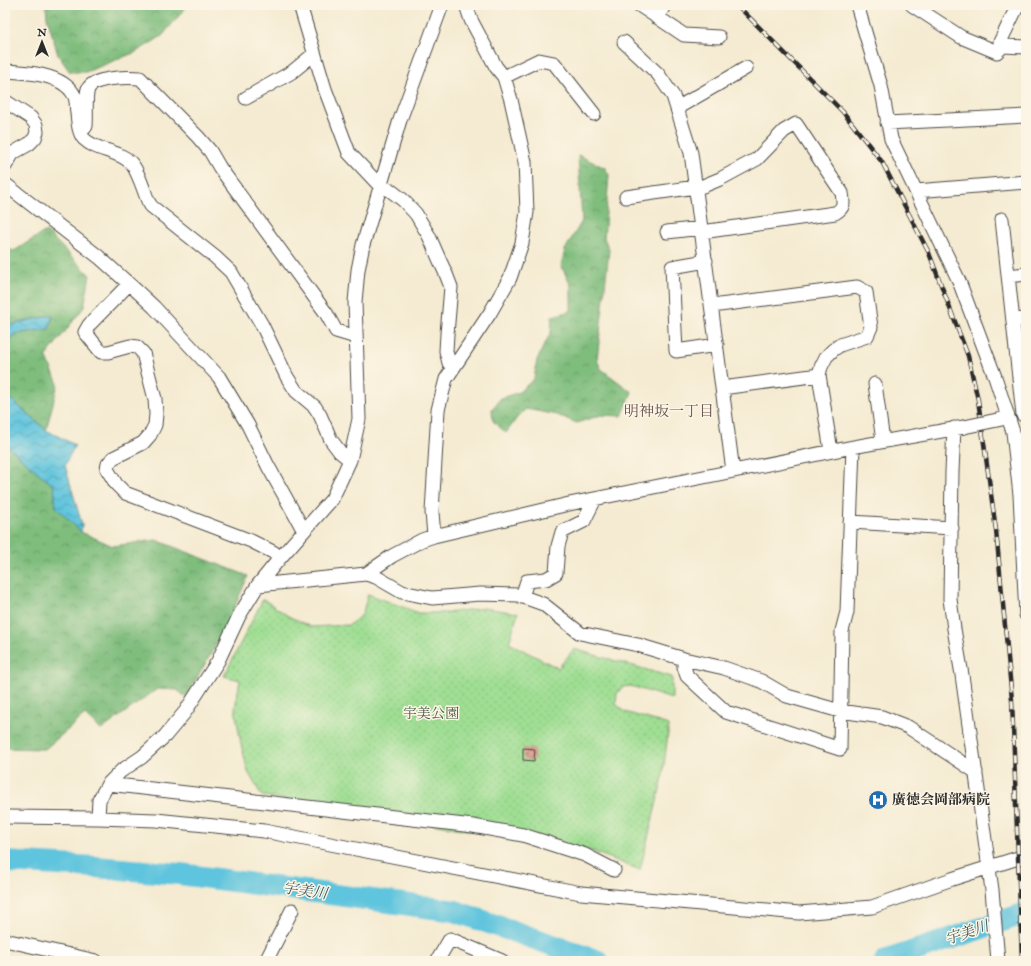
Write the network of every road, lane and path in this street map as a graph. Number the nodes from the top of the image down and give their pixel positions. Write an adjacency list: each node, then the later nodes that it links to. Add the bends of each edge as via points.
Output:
1 (300, 5): 15 (street)
2 (442, 5): 29 (street, via 400,120)
3 (466, 5): 18 (street, via 471,20)
4 (639, 5): 10 (street)
5 (665, 5): 10 (street)
6 (857, 5): 24 (street, via 881,86)
7 (912, 5): 9 (street)
8 (1018, 5): 13 (street, via 1000,42)
9 (927, 9): 13 (street, via 961,37 997,52)
10 (656, 17): 11 (street, via 684,35)
11 (719, 37)
12 (624, 42): 21 (street, via 658,74)
13 (1003, 46): 14 (street)
14 (1026, 47)
15 (314, 54): 19 (street, via 292,72); 29 (street, via 349,153)
16 (746, 68): 21 (street)
17 (5, 71): 25 (street, via 26,72 60,81 69,87 75,96)
18 (504, 77): 22 (street, via 539,60 554,63); 45 (street, via 525,162 527,212 522,243 510,278 490,314)
19 (246, 98)
20 (5, 101): 26 (street, via 31,118 37,132 29,144 13,153)
21 (678, 108): 30 (street, via 691,152)
22 (594, 114)
23 (1026, 116): 24 (street)
24 (887, 123): 31 (street, via 891,139)
25 (81, 132): 42 (street, via 86,126 88,90 91,84 98,81 140,78 210,151 326,313 336,331); 55 (street, via 92,144 131,162 151,206 231,272 262,325 287,377 296,391 314,407 331,440)
26 (5, 166)
27 (1026, 182): 31 (street)
28 (5, 184): 39 (street, via 99,257)
29 (381, 187): 42 (street, via 358,270 355,302); 45 (street, via 403,200 416,214 446,274 451,287 446,351)
30 (696, 187): 32 (street); 34 (street); 34 (street, via 720,179 757,159 784,131 796,124 842,194 840,210 834,213)
31 (916, 191): 50 (street, via 973,316)
32 (626, 197)
33 (1002, 219): 38 (street)
34 (702, 230): 35 (street); 36 (street)
35 (667, 232)
36 (706, 261): 40 (street); 43 (street, via 672,267 676,351)
37 (1026, 274): 38 (street)
38 (1008, 276): 41 (street)
39 (129, 284): 62 (street, via 219,377 248,425); 65 (street, via 85,332 101,352 130,346 137,347 143,353 155,398 156,414 150,435 143,444 114,458 107,469 116,484 126,493 251,541)
40 (712, 306): 43 (street); 46 (street, via 857,287 866,292 871,327 867,336 833,350 826,356)
41 (1019, 319): 44 (street)
42 (356, 337): 55 (street, via 359,419)
43 (717, 345): 48 (street)
44 (1022, 366): 49 (street)
45 (453, 369): 63 (street, via 446,379 438,410 432,512)
46 (819, 375): 48 (street); 54 (street)
47 (875, 384): 52 (street)
48 (722, 388): 57 (street)
49 (1024, 415): 50 (street)
50 (1006, 418): 51 (street, bridge); 56 (street, via 1014,432)
51 (959, 428): 52 (street); 61 (street, via 952,472)
52 (883, 441): 53 (street)
53 (853, 447): 54 (street); 60 (street)
54 (831, 451): 57 (street)
55 (350, 460): 62 (street, via 332,499)
56 (1021, 462): 59 (street)
57 (733, 471): 58 (street)
58 (595, 499): 63 (street); 69 (street, via 584,521 562,532 556,573 546,579 527,581)
59 (1023, 507): 64 (street)
60 (850, 522): 61 (street); 72 (street, via 847,612 842,632)
61 (952, 528): 73 (street, via 950,599)
62 (304, 531): 65 (street)
63 (434, 536): 66 (street, via 392,556)
64 (1024, 554): 68 (street)
65 (280, 558): 67 (street)
66 (366, 574): 67 (street); 69 (street, via 402,592 432,598 480,594)
67 (258, 586): 74 (street, via 239,616 218,661 185,712 165,736)
68 (1025, 596): 70 (street)
69 (522, 597): 71 (street, via 543,604 580,633 638,645)
70 (1026, 615)
71 (684, 659): 72 (street, via 724,668 760,681 787,696); 72 (street, via 687,676 726,712 840,749)
72 (840, 711): 73 (street, via 882,717 908,727)
73 (976, 772): 78 (street)
74 (108, 784): 76 (street, via 99,800); 79 (street, via 473,826 523,835 584,855)
75 (5, 817): 76 (street)
76 (98, 818): 78 (street, via 156,820 264,831 580,894 799,913 872,907)
77 (1026, 857): 78 (street)
78 (989, 867): 82 (street)
79 (614, 870)
80 (292, 910): 84 (street)
81 (5, 940): 83 (street)
82 (998, 960)
83 (96, 961)
84 (266, 961)
85 (436, 961): 86 (street, via 450,939)
86 (502, 961)

